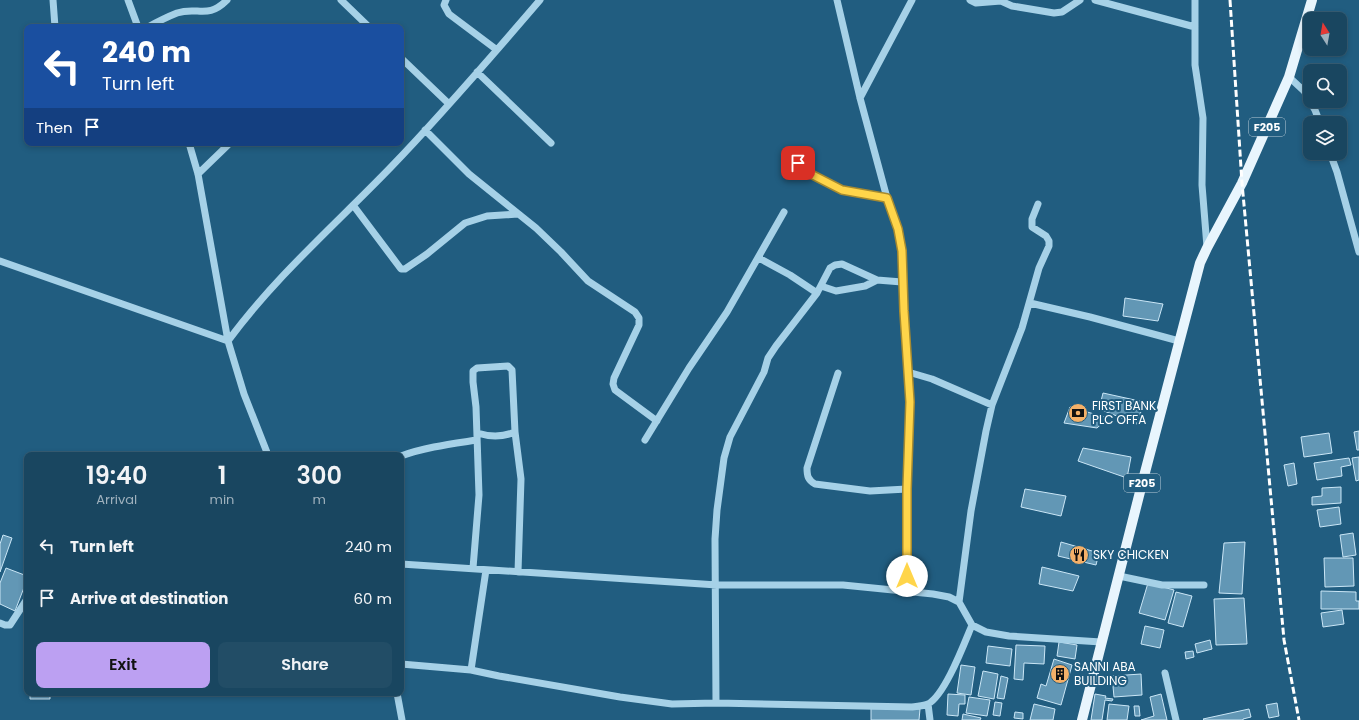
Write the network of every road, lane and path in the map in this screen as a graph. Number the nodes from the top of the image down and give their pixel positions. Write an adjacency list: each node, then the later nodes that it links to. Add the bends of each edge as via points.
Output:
1 (53, 0): 14 (street)
2 (128, 0): 15 (street)
3 (227, 0): 16 (street, via 220,7 208,12 177,13)
4 (341, 0): 17 (street)
5 (446, 0): 19 (street, via 444,5 449,14)
6 (540, 0): 19 (street)
7 (837, 0): 24 (street)
8 (912, 0): 24 (street)
9 (970, 0): 13 (street, via 976,3 1001,1 1012,6 1054,13 1062,12)
10 (1096, 0): 18 (street)
11 (1194, 0): 18 (street)
12 (1312, 0): 22 (main road, F205)
13 (1078, 1)
14 (55, 24)
15 (137, 24)
16 (154, 24)
17 (366, 24)
18 (1195, 26): 38 (street, via 1195,64 1203,118 1202,185)
19 (498, 50): 21 (street)
20 (404, 61): 25 (street)
21 (477, 72): 25 (street); 27 (street)
22 (1289, 77): 23 (street); 38 (main road, F205, via 1242,182)
23 (1303, 90)
24 (860, 98): 33 (street)
25 (448, 103): 26 (street)
26 (425, 130): 35 (street); 37 (street, via 469,174)
27 (551, 143)
28 (190, 146): 32 (street)
29 (227, 146): 32 (street)
30 (788, 152): 33 (street, via 805,171 842,190)
31 (1333, 160): 39 (street)
32 (198, 174): 46 (street)
33 (887, 198): 43 (street, via 898,229 902,251)
34 (1038, 204): 45 (street, via 1032,219 1032,227 1046,236 1049,246 1039,268)
35 (353, 205): 37 (street, via 402,269 426,254 465,223 487,216); 46 (street, via 276,282 246,315)
36 (784, 212): 40 (street)
37 (518, 214): 51 (street, via 561,252 588,281 635,312 639,318 639,325 613,384 615,390)
38 (1207, 248): 47 (main road, F205, via 1200,263)
39 (1359, 251)
40 (759, 258): 44 (street); 51 (street)
41 (0, 260): 46 (street)
42 (877, 280): 43 (street); 44 (street, via 865,286 836,291); 44 (street, via 842,264 835,265 830,268)
43 (902, 282): 48 (street)
44 (819, 290): 63 (street, via 768,358 764,372 730,437 724,458 717,510)
45 (1030, 302): 47 (street); 50 (street)
46 (228, 341): 55 (street, via 244,394)
47 (1179, 341): 62 (main road, F205)
48 (908, 372): 50 (street, via 932,379); 57 (street, via 910,402)
49 (838, 374): 57 (street, via 810,459 807,476 810,481 821,485 870,491)
50 (992, 405): 66 (street, via 971,511)
51 (657, 421): 54 (street)
52 (515, 432): 53 (street, via 508,435); 53 (street, via 512,370 508,366 477,368 473,371); 61 (street, via 521,479)
53 (477, 436): 56 (street); 59 (street, via 479,495)
54 (645, 440)
55 (267, 452)
56 (404, 455)
57 (907, 489): 65 (street)
58 (404, 564): 59 (street)
59 (474, 568): 60 (street)
60 (486, 570): 61 (street); 72 (street)
61 (518, 572): 63 (street)
62 (1119, 576): 64 (street, via 1162,585); 70 (main road, F205)
63 (716, 585): 65 (street, via 843,585); 75 (street)
64 (1204, 585)
65 (907, 591): 66 (street, via 949,597)
66 (959, 602): 69 (street)
67 (24, 604): 68 (street, via 10,625)
68 (0, 623)
69 (972, 625): 70 (street, via 986,632 1009,636); 76 (street, via 941,691)
70 (1101, 642): 79 (main road, F205)
71 (404, 664): 72 (street)
72 (471, 670): 75 (street, via 620,697 672,704)
73 (1165, 673): 80 (street)
74 (398, 696): 77 (street)
75 (716, 704): 76 (street, via 912,707)
76 (928, 704): 78 (street)
77 (402, 720)
78 (930, 720)
79 (1082, 720)
80 (1176, 720)

